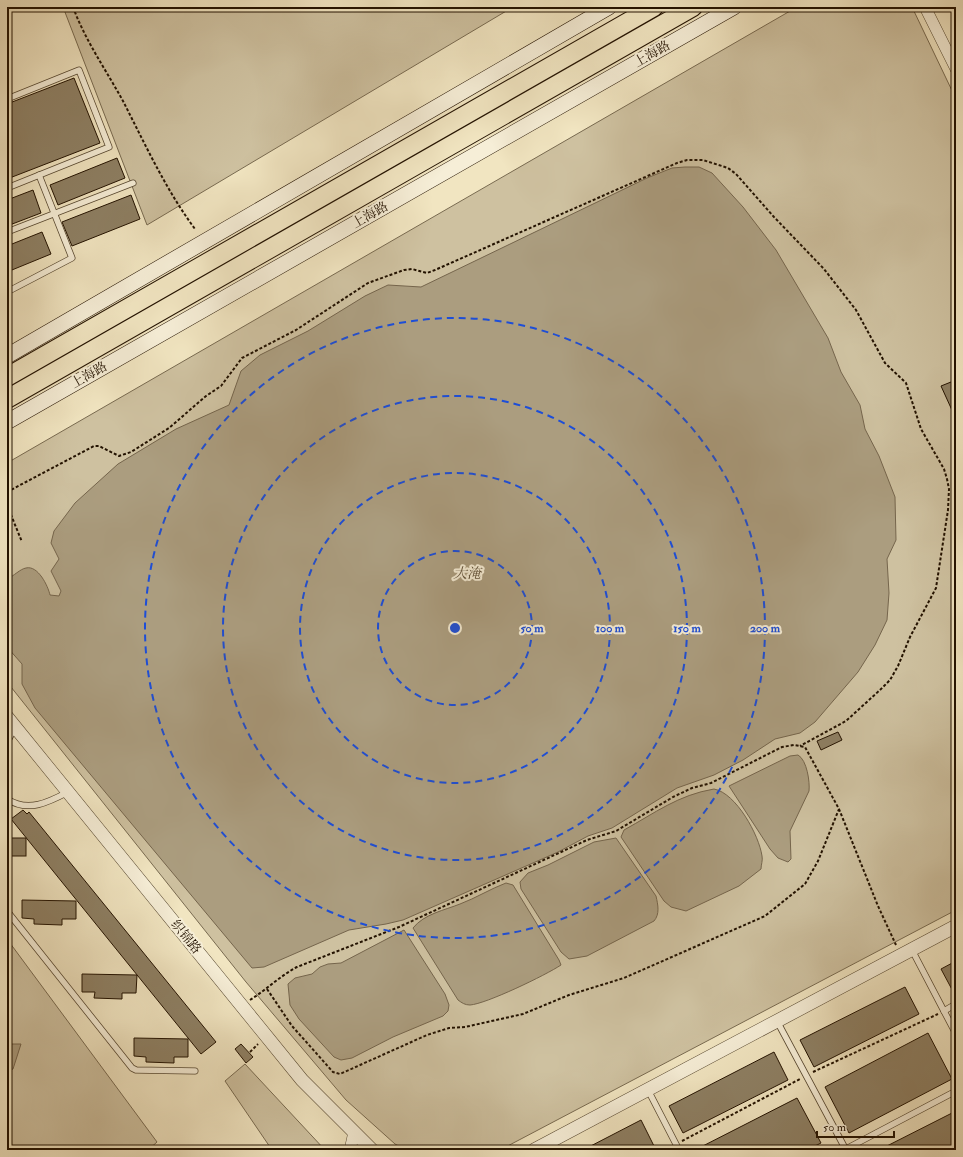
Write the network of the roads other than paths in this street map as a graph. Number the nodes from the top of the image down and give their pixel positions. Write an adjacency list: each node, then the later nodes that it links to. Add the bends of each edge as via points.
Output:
1 (609, 7): 14 (main road)
2 (654, 7): 15 (highway)
3 (693, 7): 16 (highway, 上海路)
4 (734, 7): 17 (main road, 上海路)
5 (925, 7): 6 (street)
6 (956, 69)
7 (7, 99): 8 (lane, via 79,70 109,147)
8 (39, 175): 10 (lane); 11 (lane)
9 (133, 183): 11 (lane)
10 (7, 188)
11 (54, 214): 12 (lane); 13 (lane, via 72,258)
12 (7, 232)
13 (7, 292)
14 (7, 355)
15 (7, 377)
16 (7, 399)
17 (7, 422)
18 (7, 717): 19 (street, 织锦路)
19 (16, 728): 20 (lane); 21 (street, 织锦路)
20 (7, 742)
21 (69, 792): 22 (lane, via 46,803 25,807); 33 (street, 织锦路, via 302,1080)
22 (7, 799)
23 (7, 911): 30 (lane, via 132,1068)
24 (956, 926): 25 (street)
25 (906, 953): 27 (lane); 28 (street)
26 (956, 1004): 27 (lane)
27 (944, 1011): 29 (lane)
28 (777, 1021): 31 (street); 38 (lane)
29 (956, 1034)
30 (195, 1071)
31 (648, 1090): 36 (street); 37 (lane)
32 (956, 1091): 38 (lane)
33 (354, 1132): 34 (street); 35 (street, 织锦路)
34 (350, 1150)
35 (372, 1150)
36 (534, 1150)
37 (679, 1150)
38 (845, 1150)

